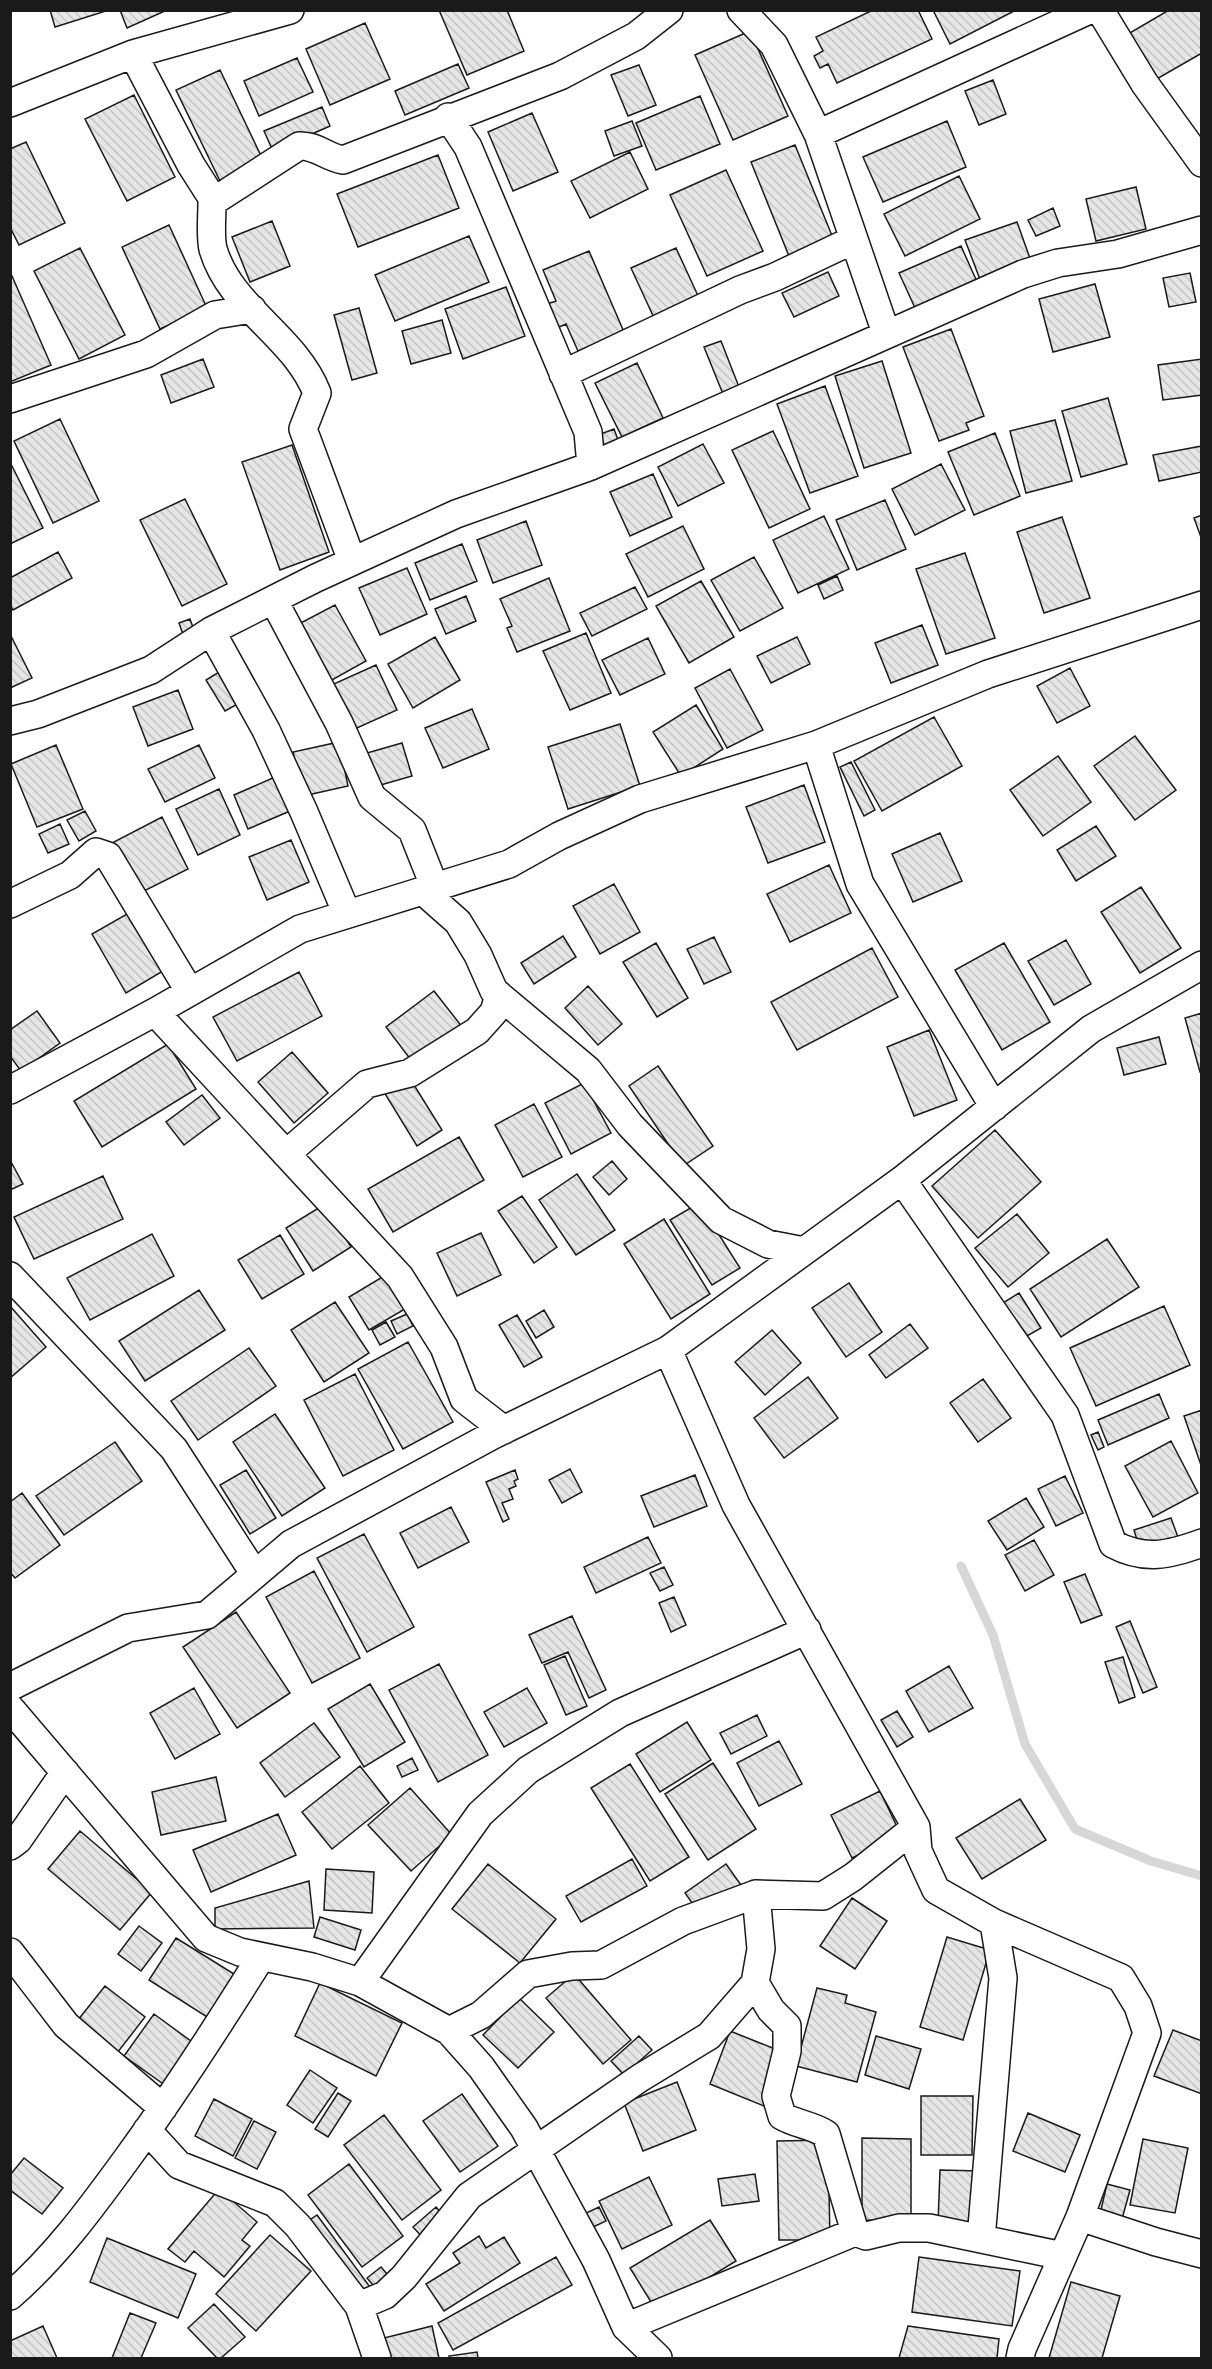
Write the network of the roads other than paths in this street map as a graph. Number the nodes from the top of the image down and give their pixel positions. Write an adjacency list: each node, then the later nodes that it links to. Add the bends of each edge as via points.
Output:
1 (290, 10): 6 (street)
2 (669, 10): 8 (street, via 636,36 560,76)
3 (741, 10): 9 (street, via 774,45)
4 (1089, 10): 9 (street)
5 (1100, 10): 10 (street, via 1145,84)
6 (133, 54): 7 (street); 11 (street)
7 (10, 103)
8 (448, 117): 11 (street, via 343,160 331,158 311,145 299,146); 16 (street, via 468,147)
9 (818, 134): 13 (street)
10 (1202, 163)
11 (214, 201): 14 (street, via 213,248 228,284)
12 (1202, 230): 15 (street, via 1118,254 1058,263 1023,274)
13 (853, 240): 15 (street); 16 (street)
14 (252, 309): 17 (street, via 215,315 146,354); 19 (street, via 295,354 317,393 303,429)
15 (886, 333): 18 (street)
16 (563, 374): 18 (street, via 588,432)
17 (10, 399)
18 (591, 466): 19 (street, via 456,514)
19 (352, 561): 20 (street)
20 (274, 600): 22 (street); 25 (street, via 339,723 372,797 412,830)
21 (1202, 605): 24 (street, via 988,674)
22 (211, 631): 23 (street, via 151,670); 27 (street, via 266,730)
23 (10, 721)
24 (816, 745): 25 (street, via 640,799 508,864); 33 (street, via 860,884)
25 (429, 890): 27 (street); 30 (street, via 458,922)
26 (10, 904): 29 (street, via 70,875 96,852 108,856)
27 (347, 914): 29 (street, via 300,929)
28 (1202, 965): 33 (street, via 1091,1029)
29 (190, 992): 31 (street)
30 (499, 995): 34 (street, via 494,1012 477,1030 410,1073 367,1084); 36 (street, via 588,1070 630,1125 721,1220 768,1244)
31 (155, 1012): 32 (street); 34 (street)
32 (10, 1090)
33 (994, 1107): 35 (street)
34 (286, 1154): 39 (street, via 400,1277 444,1347 464,1399)
35 (902, 1180): 36 (street); 40 (street, via 1065,1416 1113,1544 1131,1554 1172,1554)
36 (804, 1251): 38 (street)
37 (10, 1275): 41 (street, via 174,1449)
38 (669, 1350): 39 (street); 42 (street, via 736,1505)
39 (504, 1430): 41 (street, via 291,1544)
40 (1202, 1543)
41 (254, 1573): 43 (street, via 207,1615 128,1628)
42 (807, 1630): 46 (street); 52 (street, via 620,1713 528,1770 480,1814)
43 (10, 1687)
44 (10, 1708): 45 (street)
45 (65, 1772): 47 (street); 51 (street, via 206,1938)
46 (916, 1827): 48 (street, via 823,1896); 49 (street, via 918,1851 936,1890)
47 (10, 1846)
48 (756, 1894): 53 (street, via 761,1949); 54 (street, via 683,1921 601,1965 528,1974 480,2015)
49 (994, 1923): 58 (street, via 1121,1978 1138,2006 1147,2033); 60 (street, via 1003,1978)
50 (10, 1952): 55 (street, via 66,2025)
51 (261, 1956): 52 (street); 55 (street)
52 (360, 1982): 54 (street)
53 (755, 1983): 57 (street, via 710,2036); 59 (street, via 771,2010 787,2026 787,2051 776,2096 782,2116 826,2134)
54 (449, 2031): 57 (street, via 481,2067)
55 (163, 2108): 56 (street)
56 (147, 2130): 63 (street, via 91,2208 36,2273); 64 (street, via 180,2166 275,2203 298,2226)
57 (536, 2149): 64 (street, via 469,2196 385,2295); 65 (street, via 596,2260)
58 (1080, 2217): 61 (street); 62 (street)
59 (855, 2232): 60 (street, via 866,2236 899,2228 929,2228); 65 (street)
60 (981, 2239): 62 (street)
61 (1202, 2254)
62 (1063, 2256): 68 (street)
63 (10, 2296)
64 (358, 2306): 66 (street)
65 (626, 2327): 67 (street)
66 (377, 2358)
67 (658, 2358)
68 (1020, 2358)

